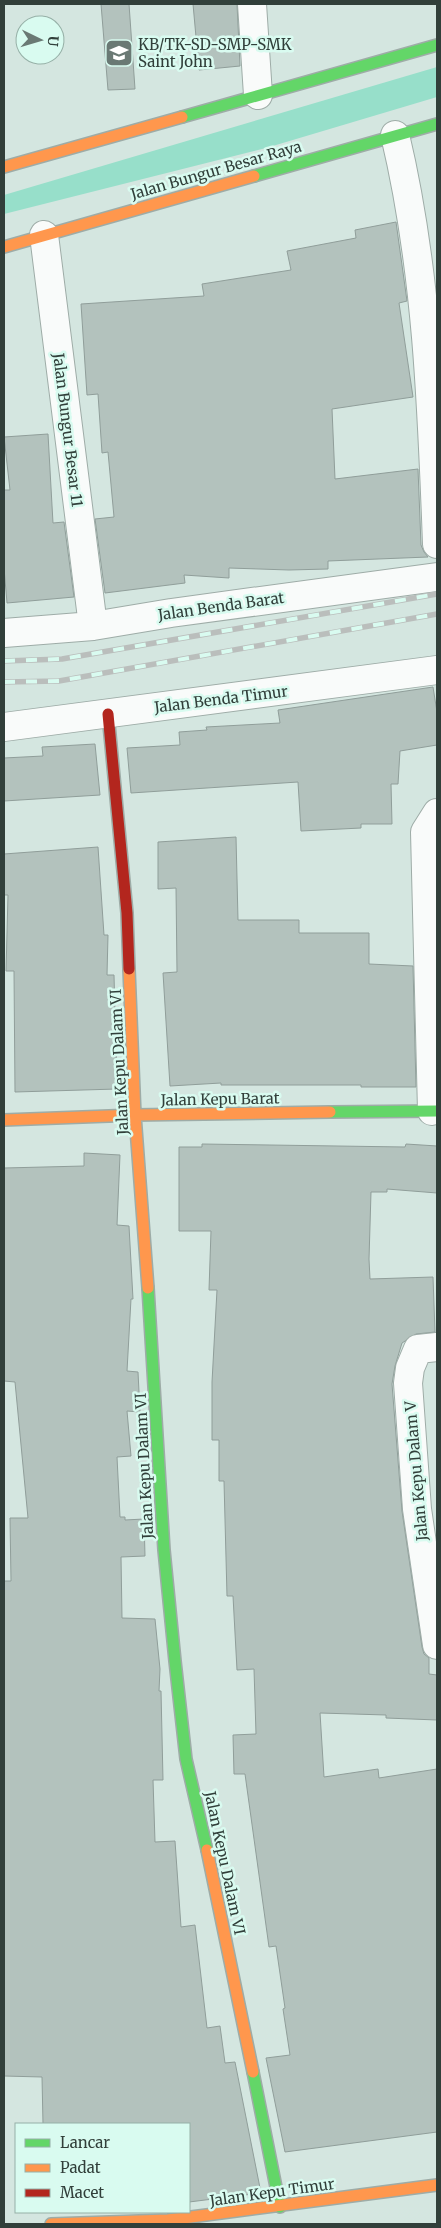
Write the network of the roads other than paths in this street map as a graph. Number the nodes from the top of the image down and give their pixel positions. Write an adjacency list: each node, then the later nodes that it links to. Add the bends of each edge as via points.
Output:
1 (252, 4): 3 (street)
2 (437, 45): 3 (street)
3 (258, 95): 6 (street)
4 (437, 124): 5 (street, Jalan Bungur Besar Raya)
5 (395, 135): 7 (street, Jalan Bungur Besar Raya); 9 (street, via 425,310)
6 (4, 167)
7 (44, 235): 8 (street, Jalan Bungur Besar Raya); 11 (street, Jalan Bungur Besar 11)
8 (4, 247)
9 (437, 544)
10 (437, 577): 11 (street, Jalan Benda Barat)
11 (93, 626): 12 (street, Jalan Benda Barat)
12 (4, 633)
13 (437, 670): 14 (street, Jalan Benda Timur)
14 (108, 714): 15 (street, Jalan Benda Timur); 18 (street, Jalan Kepu Dalam VI, via 127,913)
15 (4, 727)
16 (437, 813): 17 (street, via 425,832)
17 (435, 1110): 18 (street, Jalan Kepu Barat)
18 (135, 1115): 19 (street, Jalan Kepu Barat); 23 (street, Jalan Kepu Dalam VI, via 164,1550 186,1759)
19 (4, 1120)
20 (437, 1347): 21 (street, Jalan Kepu Dalam V, via 418,1348 408,1383 417,1509)
21 (437, 1644)
22 (437, 2185): 23 (street, Jalan Kepu Timur)
23 (280, 2207): 24 (street, Jalan Kepu Timur)
24 (219, 2220): 26 (street, Jalan Kepu Timur)
25 (51, 2224): 26 (street, Jalan Kepu Timur)
26 (85, 2224)

